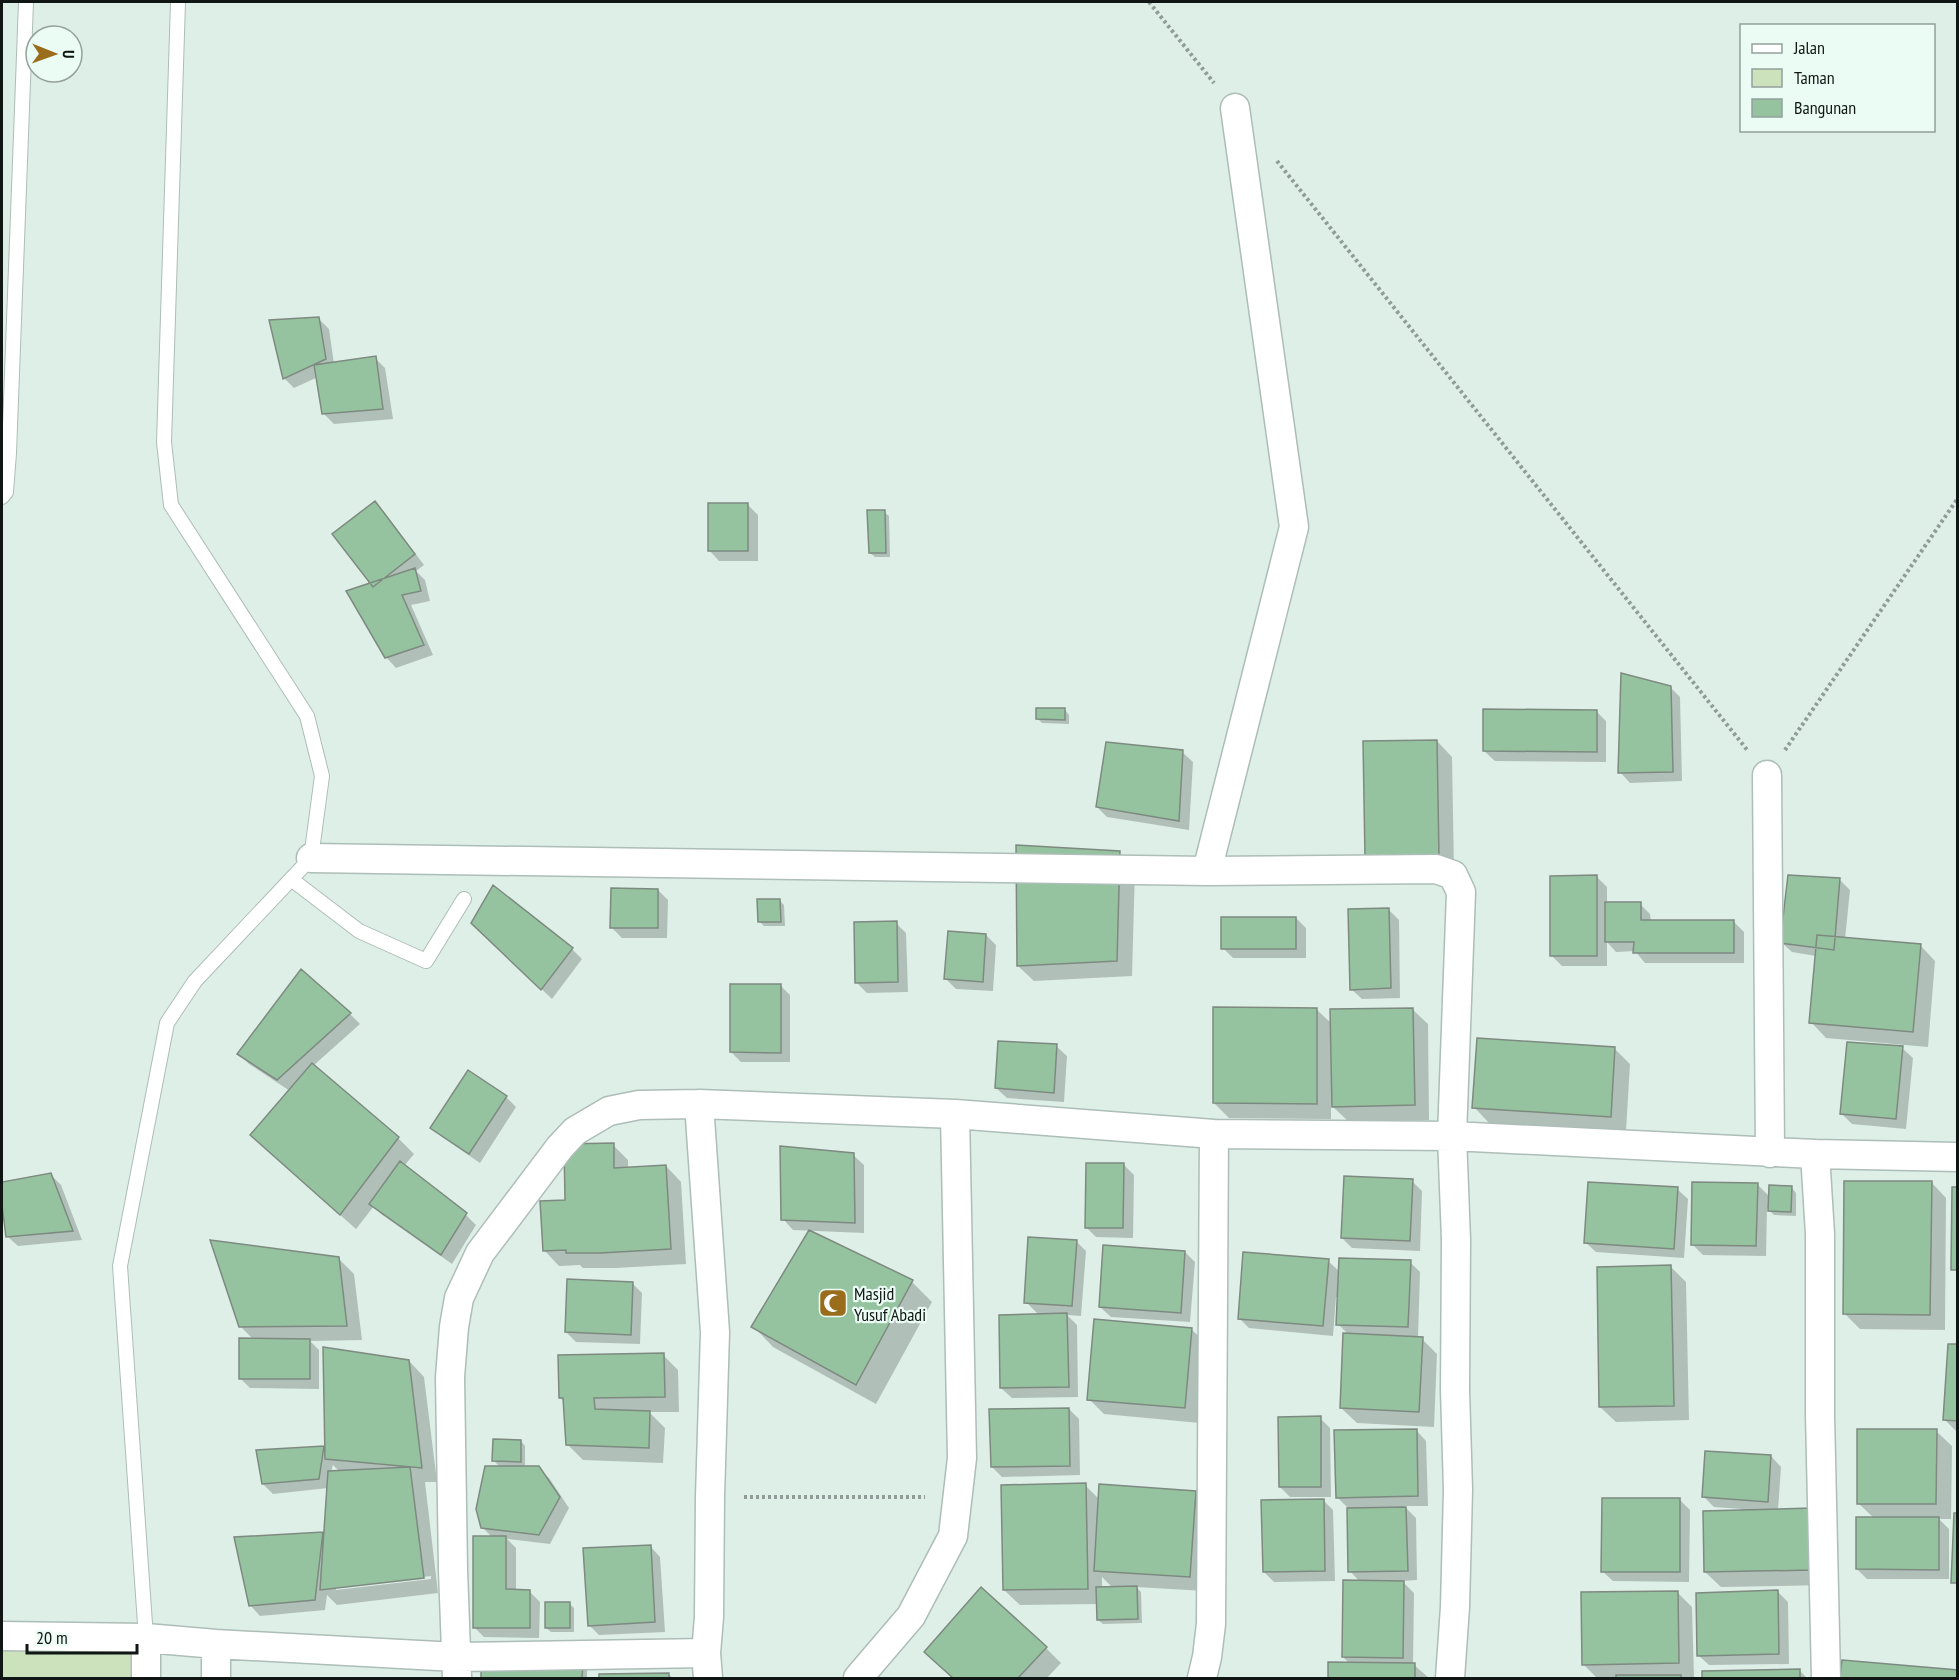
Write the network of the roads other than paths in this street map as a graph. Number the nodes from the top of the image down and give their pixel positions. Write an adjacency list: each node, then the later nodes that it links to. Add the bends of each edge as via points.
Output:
1 (26, 2): 4 (lane, via 9,453 6,492)
2 (178, 2): 6 (lane, via 164,442 171,505 307,716 322,776)
3 (1235, 108): 7 (street, via 1294,527)
4 (2, 496)
5 (1767, 775): 14 (street)
6 (311, 858): 7 (street); 8 (lane)
7 (1207, 871): 13 (street, via 1436,869 1453,875 1461,892)
8 (291, 879): 9 (lane, via 358,931 426,961); 18 (lane, via 195,981 167,1023 126,1231 120,1266)
9 (464, 899)
10 (699, 1104): 11 (street); 20 (street, via 715,1332); 21 (street, via 639,1105 609,1111 575,1131 480,1253 459,1299 450,1377)
11 (955, 1114): 12 (street); 24 (street, via 962,1458 953,1536 911,1616)
12 (1214, 1134): 13 (street); 25 (street, via 1211,1624)
13 (1452, 1136): 14 (street); 26 (street, via 1458,1490)
14 (1770, 1153): 15 (street)
15 (1815, 1154): 16 (street); 27 (street, via 1820,1234)
16 (1958, 1156)
17 (2, 1636): 18 (street)
18 (146, 1638): 19 (street); 22 (street)
19 (216, 1644): 21 (street); 23 (street)
20 (707, 1666): 21 (street, via 559,1654)
21 (456, 1668)
22 (146, 1678)
23 (216, 1678)
24 (858, 1678)
25 (1202, 1678)
26 (1450, 1678)
27 (1826, 1678)

